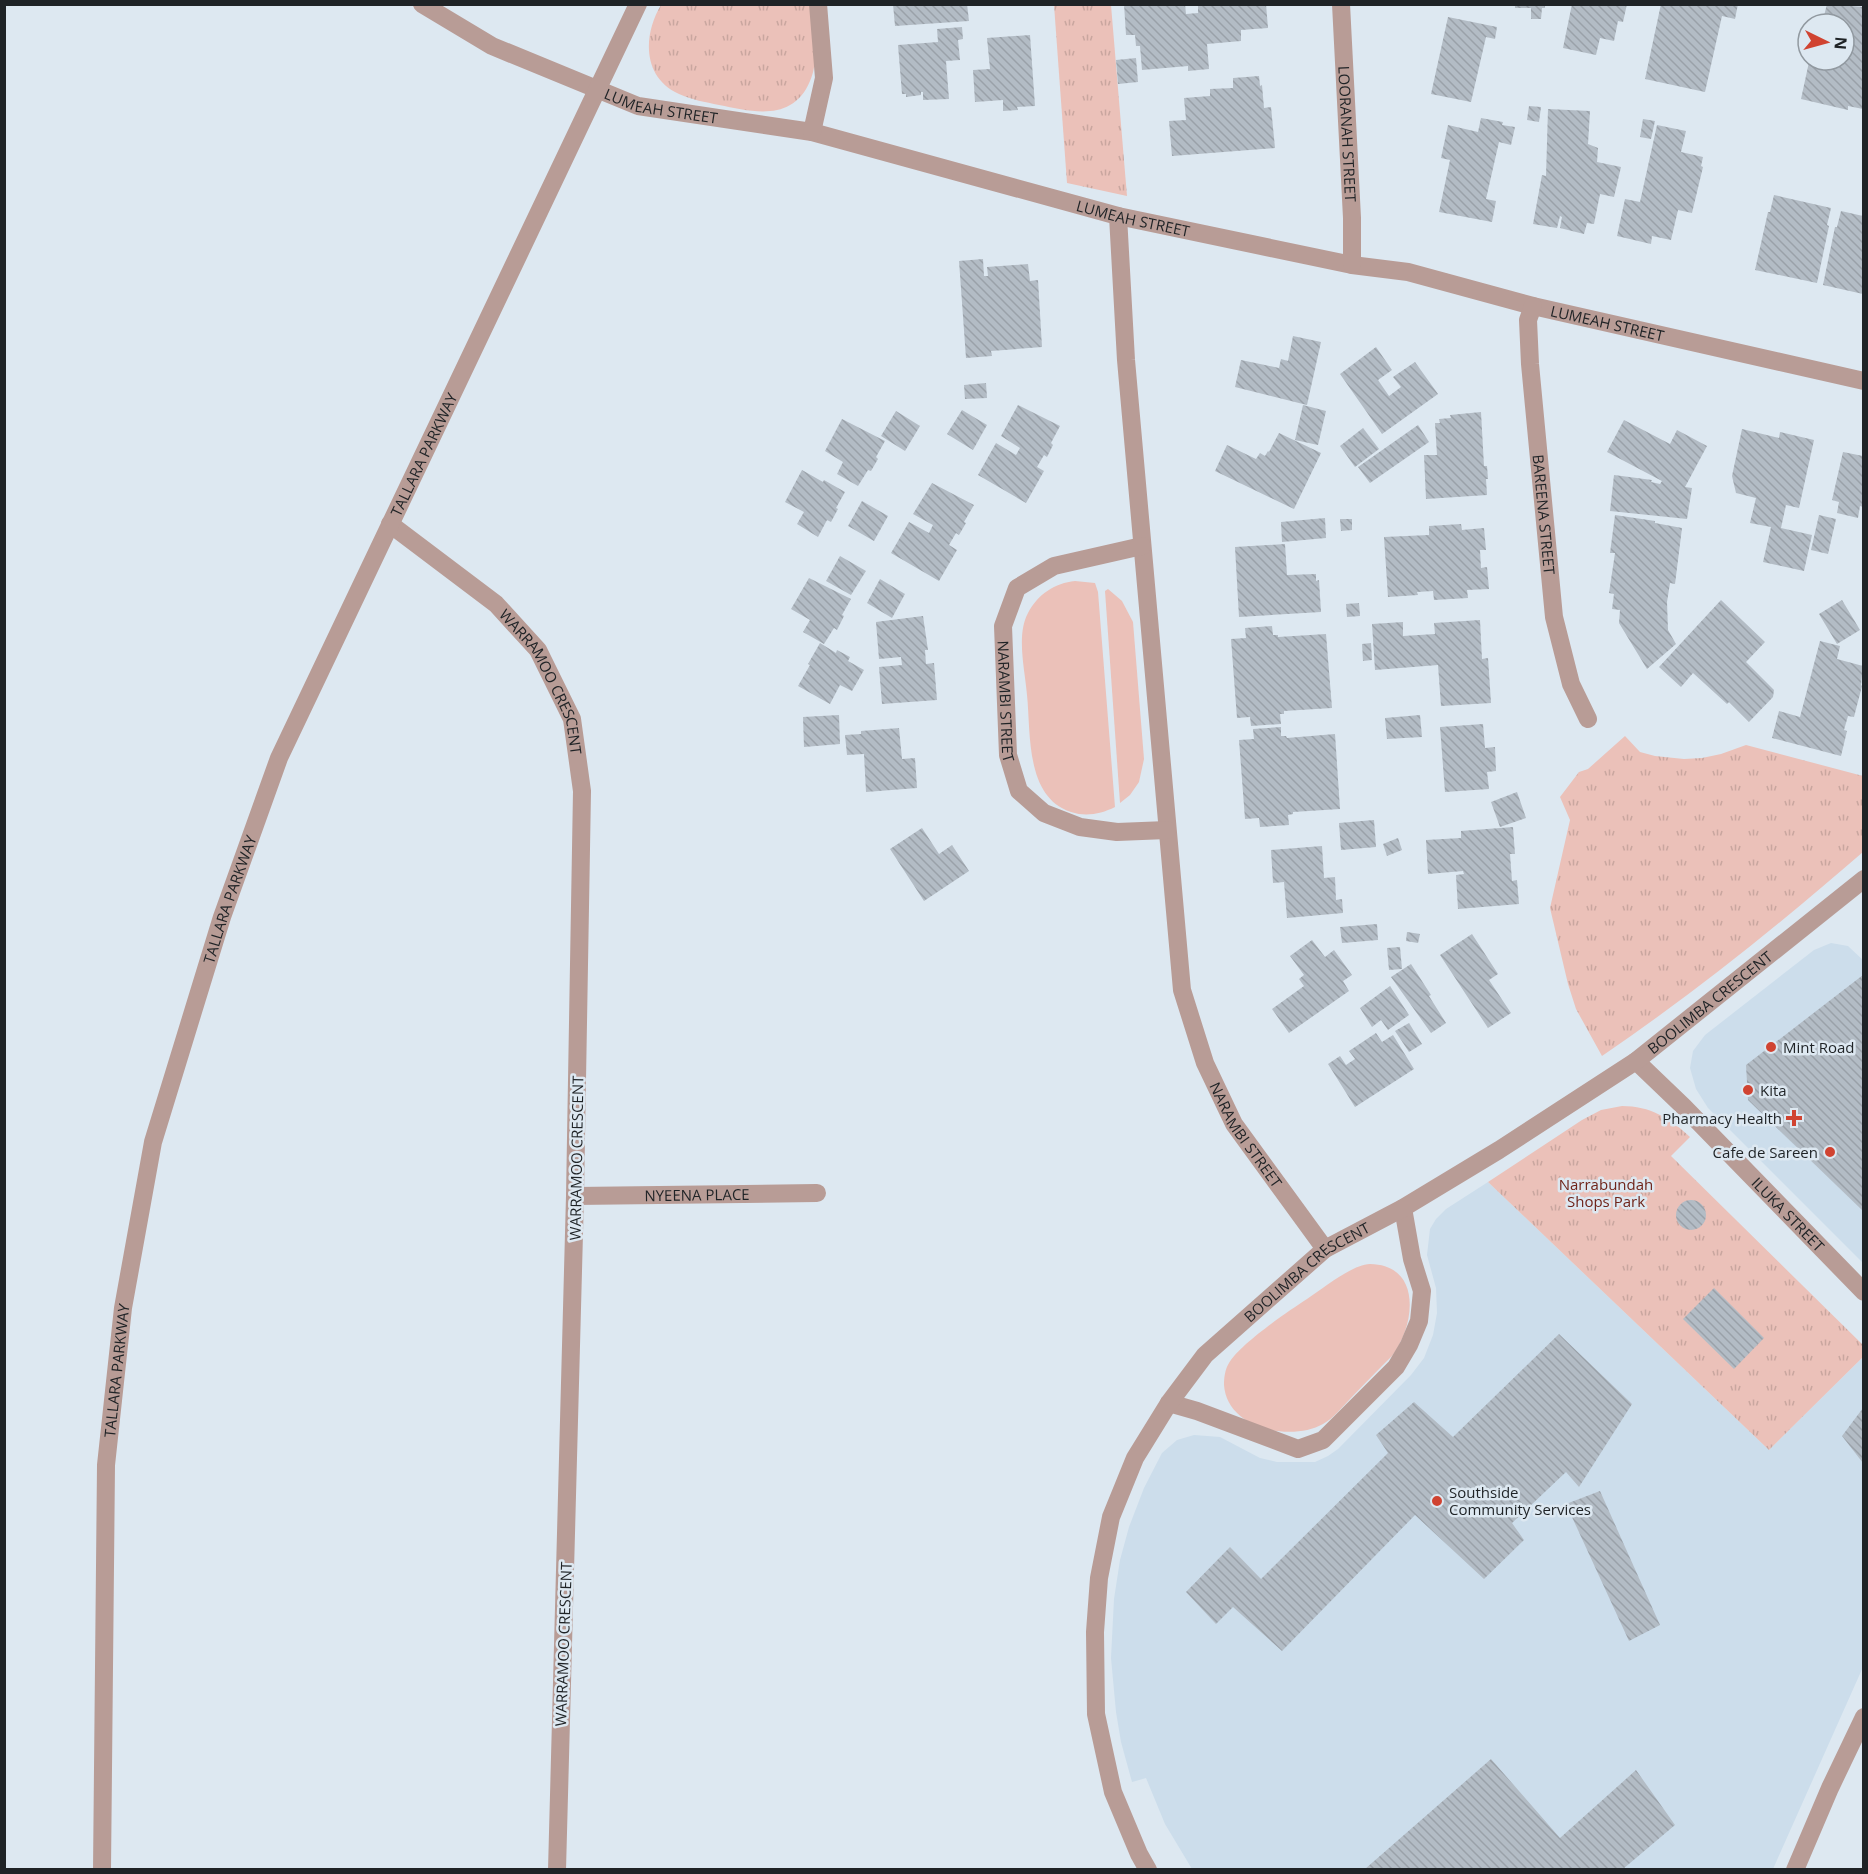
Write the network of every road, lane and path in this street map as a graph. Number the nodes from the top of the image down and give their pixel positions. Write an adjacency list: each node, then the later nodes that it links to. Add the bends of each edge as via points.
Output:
1 (422, 4): 5 (street, LUMEAH STREET, via 492,46)
2 (638, 4): 5 (street, TALLARA PARKWAY)
3 (818, 4): 6 (street, via 824,78)
4 (1341, 4): 8 (street, LOORANAH STREET)
5 (597, 90): 6 (street, LUMEAH STREET, via 639,106); 11 (street, TALLARA PARKWAY)
6 (812, 132): 7 (street, LUMEAH STREET)
7 (1118, 216): 8 (street, LUMEAH STREET); 12 (street, NARAMBI STREET)
8 (1352, 265): 9 (street, LUMEAH STREET, via 1408,272)
9 (1533, 306): 10 (street, LUMEAH STREET); 13 (street, BAREENA STREET, via 1528,320 1530,364 1554,617 1571,684)
10 (1863, 381)
11 (390, 524): 18 (street, WARRAMOO CRESCENT, via 496,604 538,650 572,719 582,791); 24 (street, TALLARA PARKWAY, via 279,758 222,917 153,1142 123,1308 106,1465)
12 (1143, 546): 14 (street, NARAMBI STREET); 14 (street, NARAMBI STREET, via 1054,566 1017,588 1003,626 1008,755 1019,790 1044,813 1080,827 1118,832)
13 (1588, 719)
14 (1167, 830): 20 (street, NARAMBI STREET, via 1182,990 1205,1064 1234,1124)
15 (1863, 879): 16 (street, BOOLIMBA CRESCENT)
16 (1636, 1061): 19 (street, BOOLIMBA CRESCENT); 21 (street, ILUKA STREET)
17 (817, 1193): 18 (street, NYEENA PLACE)
18 (575, 1196): 25 (street, WARRAMOO CRESCENT)
19 (1403, 1208): 20 (street, BOOLIMBA CRESCENT); 22 (street, via 1422,1291 1419,1321 1396,1367 1323,1440 1298,1449)
20 (1325, 1249): 22 (street, BOOLIMBA CRESCENT, via 1205,1355)
21 (1863, 1292)
22 (1169, 1403): 26 (street, BOOLIMBA CRESCENT, via 1135,1458 1111,1517 1099,1578 1095,1632 1096,1714 1113,1792)
23 (1863, 1717): 27 (street)
24 (102, 1869)
25 (557, 1869)
26 (1148, 1869)
27 (1795, 1869)

